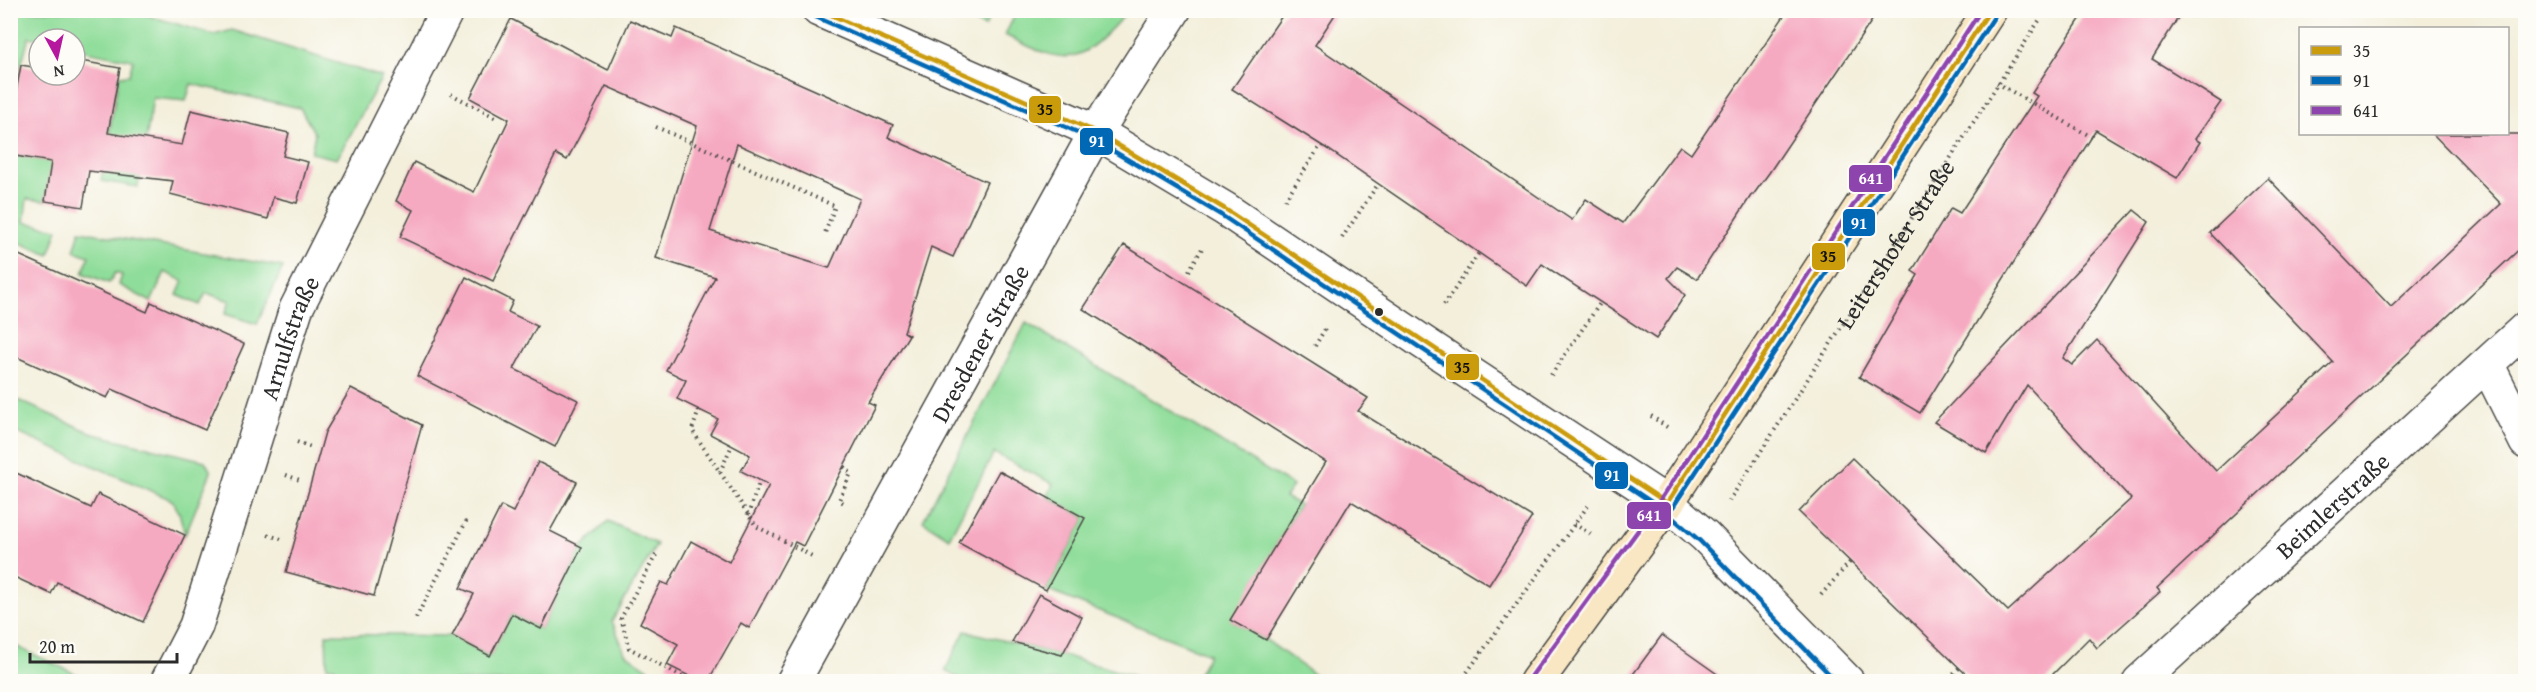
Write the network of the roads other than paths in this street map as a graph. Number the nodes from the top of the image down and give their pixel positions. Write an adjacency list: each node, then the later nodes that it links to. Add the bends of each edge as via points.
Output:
1 (447, 10): 10 (street, Arnulfstraße, via 296,309 196,626)
2 (819, 10): 5 (street)
3 (1174, 10): 5 (street, Dresdener Straße)
4 (1990, 10): 9 (street, Leitershofer Straße)
5 (1096, 132): 9 (street, via 1320,272); 11 (street, Dresdener Straße)
6 (2526, 328): 7 (street, Beimlerstraße)
7 (2487, 364): 8 (street); 14 (street, Beimlerstraße)
8 (2526, 442)
9 (1667, 503): 12 (street, Leitershofer Straße); 13 (street, via 1705,536)
10 (167, 681)
11 (793, 681)
12 (1536, 681)
13 (1848, 681)
14 (2139, 681)

